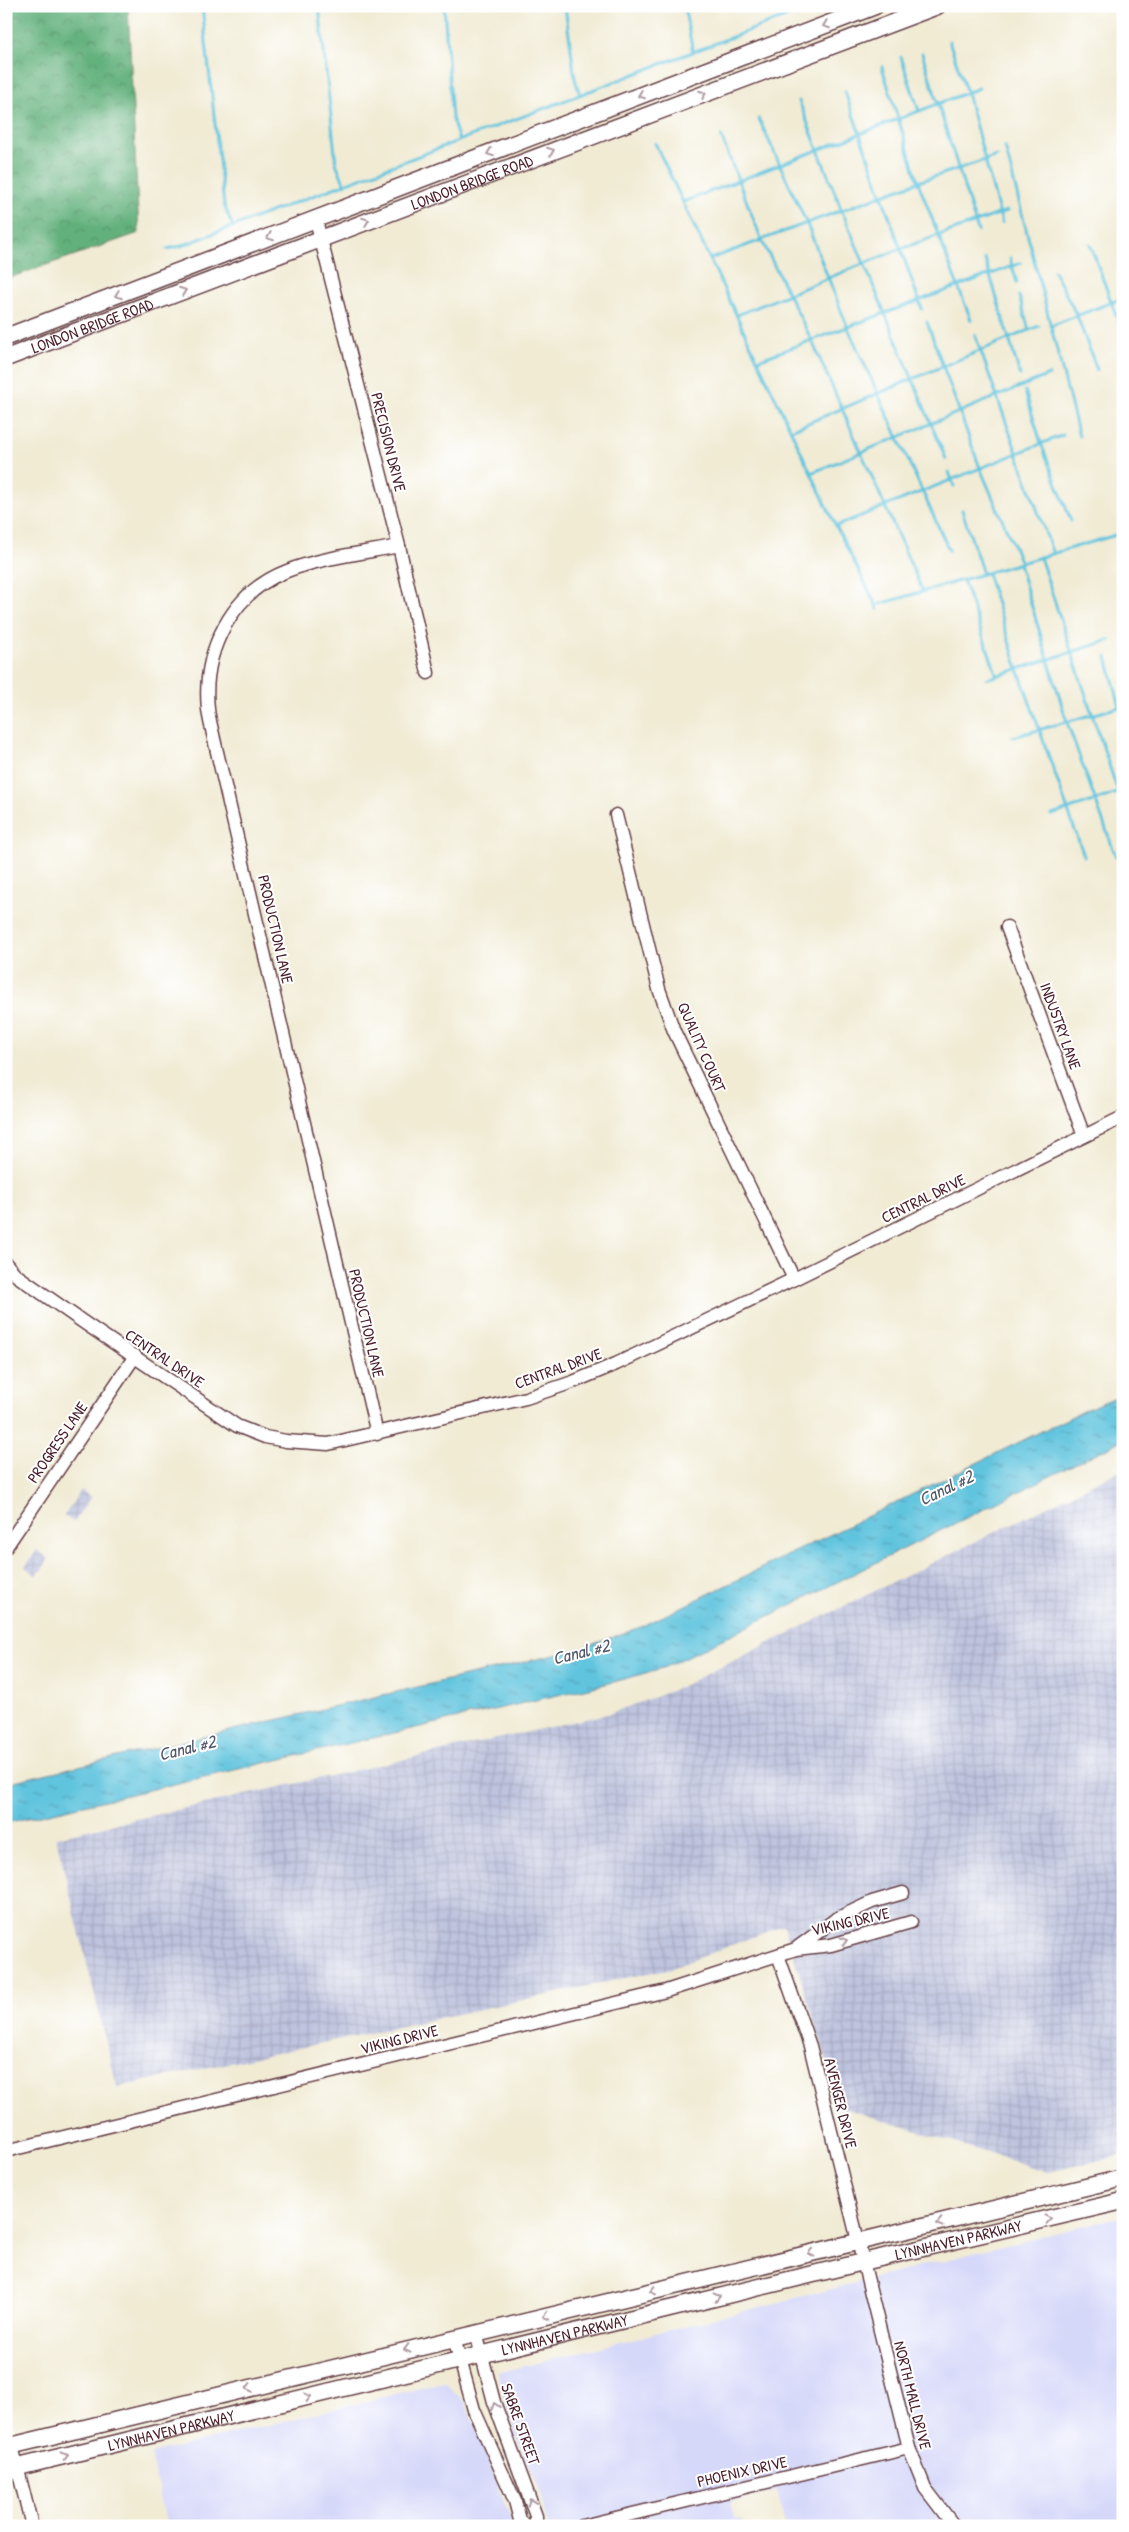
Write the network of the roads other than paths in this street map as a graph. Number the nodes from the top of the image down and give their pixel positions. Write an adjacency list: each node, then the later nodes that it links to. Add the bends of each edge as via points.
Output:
1 (937, 6): 3 (main road, LONDON BRIDGE ROAD)
2 (872, 7): 3 (street); 4 (main road, LONDON BRIDGE ROAD, one-way to 4)
3 (879, 28): 5 (main road, LONDON BRIDGE ROAD, one-way to 3)
4 (316, 220): 5 (street, PRECISION DRIVE); 6 (main road, LONDON BRIDGE ROAD, one-way to 6)
5 (320, 238): 7 (main road, LONDON BRIDGE ROAD, one-way to 5); 8 (street, PRECISION DRIVE)
6 (6, 337)
7 (6, 358)
8 (399, 546): 9 (street, PRECISION DRIVE); 17 (street, PRODUCTION LANE, via 289,570 260,585 236,607 225,623 214,654 208,689 208,710)
9 (428, 674)
10 (616, 816): 15 (street, QUALITY COURT, via 659,989 674,1031)
11 (1007, 927): 13 (street, INDUSTRY LANE)
12 (1123, 1117): 13 (street, CENTRAL DRIVE)
13 (1084, 1136): 15 (street, CENTRAL DRIVE)
14 (6, 1264): 16 (street, CENTRAL DRIVE, via 16,1275)
15 (794, 1279): 17 (street, CENTRAL DRIVE, via 573,1382 526,1398)
16 (135, 1356): 17 (street, CENTRAL DRIVE, via 237,1426 265,1437 328,1444); 18 (street, PROGRESS LANE)
17 (377, 1434)
18 (6, 1547)
19 (903, 1893): 21 (street, VIKING DRIVE, via 872,1902 836,1919)
20 (911, 1922): 21 (street, VIKING DRIVE, one-way to 20, via 830,1944)
21 (796, 1949): 22 (street, VIKING DRIVE)
22 (778, 1955): 23 (street, VIKING DRIVE, via 666,1990); 26 (street, AVENGER DRIVE, via 810,2046)
23 (6, 2151)
24 (1123, 2178): 26 (main road, LYNNHAVEN PARKWAY, one-way to 26)
25 (1123, 2201): 27 (main road, LYNNHAVEN PARKWAY, one-way to 25)
26 (859, 2242): 27 (street, AVENGER DRIVE); 28 (main road, LYNNHAVEN PARKWAY, one-way to 28)
27 (863, 2262): 30 (main road, LYNNHAVEN PARKWAY, one-way to 27); 33 (street, NORTH MALL DRIVE)
28 (476, 2332): 29 (main road, LYNNHAVEN PARKWAY); 30 (street, SABRE STREET)
29 (454, 2338): 31 (street); 32 (main road, LYNNHAVEN PARKWAY, one-way to 32)
30 (482, 2355): 31 (main road, LYNNHAVEN PARKWAY); 37 (street, SABRE STREET, one-way to 30, via 536,2516 496,2410)
31 (460, 2360): 34 (main road, LYNNHAVEN PARKWAY, one-way to 31); 36 (street, via 474,2410)
32 (9, 2446): 34 (street)
33 (909, 2448): 38 (street, PHOENIX DRIVE); 39 (street, NORTH MALL DRIVE, via 925,2488)
34 (12, 2468): 35 (street)
35 (32, 2526)
36 (525, 2526)
37 (536, 2526)
38 (582, 2526)
39 (954, 2526)

